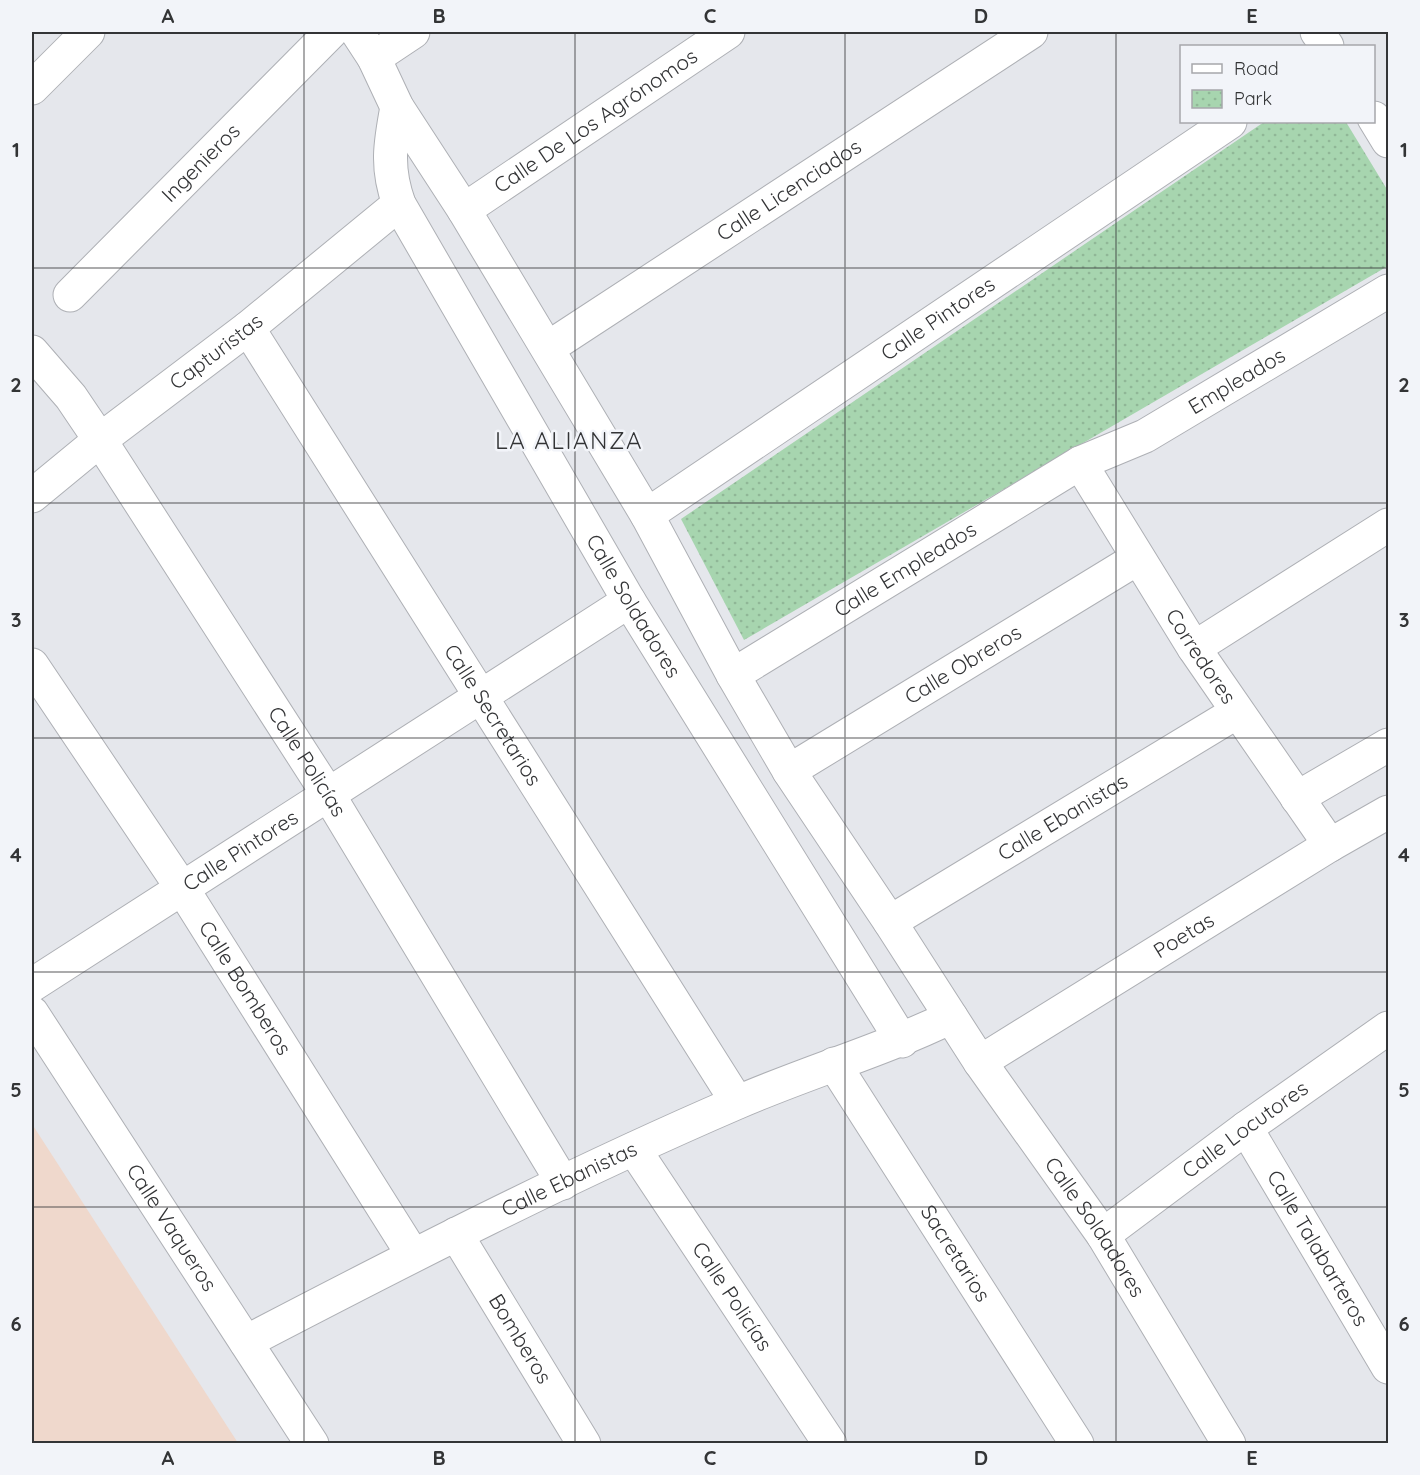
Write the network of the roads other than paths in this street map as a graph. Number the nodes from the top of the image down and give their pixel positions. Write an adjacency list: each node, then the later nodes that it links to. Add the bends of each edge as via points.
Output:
1 (88, 32): 9 (street)
2 (331, 32): 17 (street, Ingenieros)
3 (413, 32): 7 (street)
4 (728, 32): 15 (street, Calle De Los Agrónomos)
5 (1031, 32): 19 (street, Calle Licenciados)
6 (1317, 32): 8 (street)
7 (366, 44): 10 (street, Calle Soldadores)
8 (1326, 45)
9 (32, 88)
10 (398, 107): 14 (street, Calle Soldadores, via 390,145 390,179); 15 (street, Calle Soldadores)
11 (1375, 120): 13 (street)
12 (1229, 123): 24 (street, Calle Pintores)
13 (1389, 141)
14 (399, 204): 18 (street, Capturistas); 27 (street, Calle Soldadores)
15 (464, 210): 19 (street, Calle Soldadores)
16 (1389, 291): 22 (street, Empleados, via 1145,436)
17 (70, 295)
18 (248, 328): 21 (street, Capturistas); 31 (street, Calle Secretarios)
19 (548, 348): 24 (street, Calle Soldadores)
20 (32, 352): 21 (street, Calle Policías, via 71,397)
21 (100, 440): 23 (street, Capturistas); 35 (street, Calle Policías)
22 (1080, 463): 26 (street, Corredores); 30 (street, Calle Empleados)
23 (32, 496)
24 (647, 515): 30 (street, Calle Soldadores)
25 (1389, 525): 28 (street)
26 (1138, 558): 28 (street, Corredores); 34 (street, Calle Obreros)
27 (629, 601): 31 (street, Calle Pintores); 45 (street, Calle Soldadores)
28 (1194, 648): 32 (street, Corredores)
29 (32, 664): 39 (street, Calle Bomberos)
30 (733, 675): 34 (street, Calle Soldadores)
31 (480, 696): 35 (street, Calle Pintores); 48 (street, Calle Secretarios)
32 (1237, 712): 36 (street, Corredores); 40 (street, Calle Ebanistas)
33 (1389, 746): 36 (street)
34 (789, 771): 40 (street, Calle Soldadores)
35 (328, 794): 39 (street, Calle Pintores); 51 (street, Calle Policías)
36 (1298, 798): 38 (street, Corredores)
37 (1389, 812): 38 (street, Poetas)
38 (1330, 844): 46 (street, Poetas)
39 (182, 888): 41 (street, Calle Pintores); 54 (street, Calle Bomberos)
40 (890, 922): 43 (street, Calle Soldadores)
41 (32, 985)
42 (32, 1013): 55 (street, Calle Vaqueros)
43 (951, 1017): 45 (street); 46 (street, Calle Soldadores)
44 (1389, 1028): 49 (street, Calle Locutores)
45 (902, 1041): 47 (street, Calle Ebanistas)
46 (980, 1062): 53 (street, Calle Soldadores)
47 (834, 1064): 48 (street, Calle Ebanistas); 60 (street, Sacretarios)
48 (737, 1102): 50 (street, Calle Ebanistas)
49 (1246, 1128): 53 (street, Calle Locutores); 56 (street, Calle Talabarteros)
50 (634, 1149): 51 (street, Calle Ebanistas); 59 (street, Calle Policías)
51 (563, 1183): 52 (street, Calle Ebanistas)
52 (456, 1234): 54 (street, Calle Ebanistas); 58 (street, Bomberos)
53 (1103, 1235): 61 (street, Calle Soldadores)
54 (412, 1255): 55 (street, Calle Ebanistas)
55 (246, 1342): 57 (street, Calle Vaqueros)
56 (1389, 1367)
57 (312, 1443)
58 (584, 1443)
59 (830, 1443)
60 (1077, 1443)
61 (1228, 1443)

